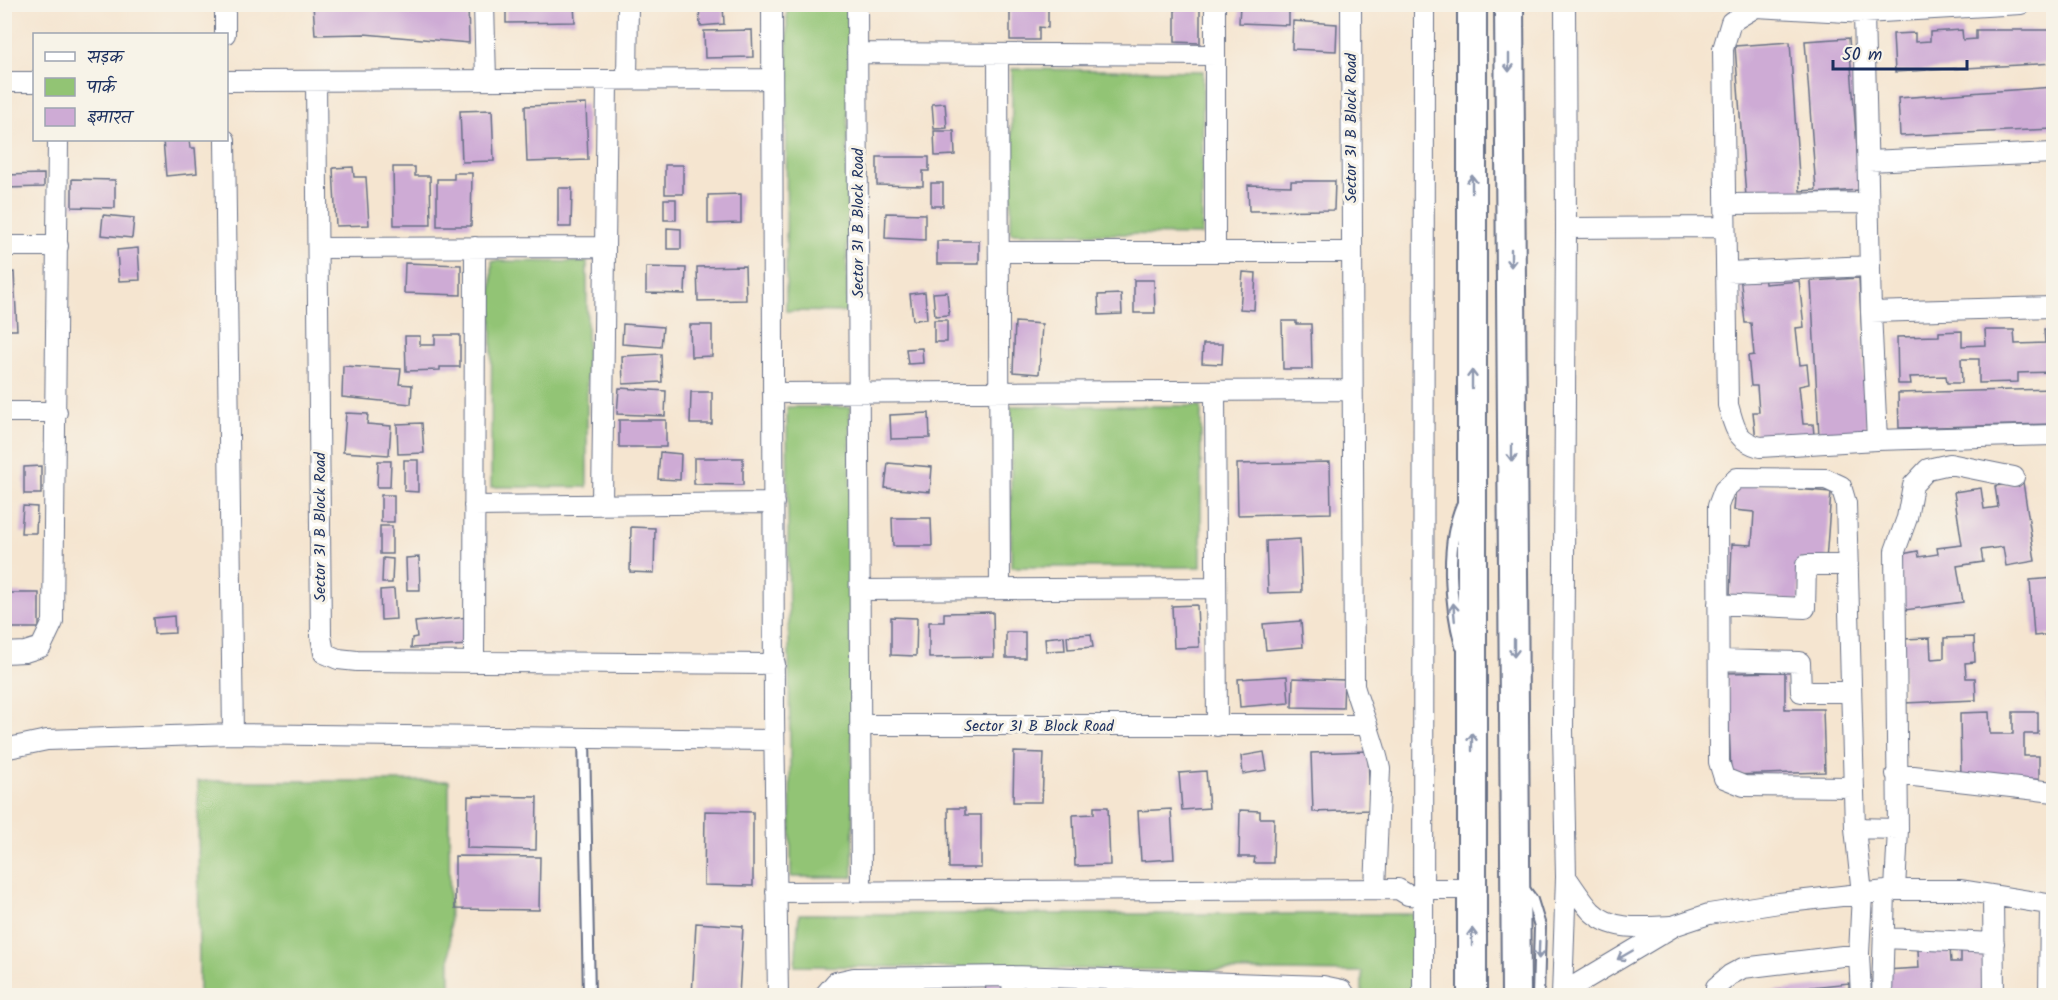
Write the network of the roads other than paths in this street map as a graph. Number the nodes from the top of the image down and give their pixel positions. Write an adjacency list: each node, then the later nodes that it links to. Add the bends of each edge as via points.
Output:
1 (225, 4): 14 (street)
2 (484, 4): 19 (street)
3 (628, 4): 20 (street)
4 (772, 4): 18 (street)
5 (857, 4): 15 (street, Sector 31 B Block Road)
6 (1215, 4): 17 (street)
7 (1351, 4): 40 (street, Sector 31 B Block Road)
8 (1424, 4): 84 (street)
9 (1473, 4): 83 (street, one-way to 9)
10 (1509, 4): 80 (street, one-way to 80)
11 (1564, 4): 32 (street)
12 (2021, 4): 13 (street)
13 (1864, 13): 28 (street); 30 (street, via 1756,7 1731,22 1723,49)
14 (225, 33)
15 (857, 53): 16 (street); 49 (street, Sector 31 B Block Road)
16 (998, 54): 17 (street); 38 (street)
17 (1215, 55): 39 (street)
18 (772, 79): 20 (street); 48 (street)
19 (486, 80): 20 (street); 22 (street)
20 (617, 80): 37 (street)
21 (228, 81): 22 (street)
22 (316, 81): 35 (street, Sector 31 B Block Road)
23 (4, 82): 24 (street)
24 (33, 82)
25 (58, 141): 34 (street)
26 (225, 141): 71 (street)
27 (2054, 153): 28 (street)
28 (1868, 161): 29 (street)
29 (1868, 203): 30 (street); 41 (street)
30 (1726, 204): 31 (street)
31 (1725, 227): 32 (street); 42 (street)
32 (1566, 228): 81 (street, via 1563,719)
33 (4, 246): 34 (street)
34 (58, 246): 51 (street)
35 (318, 248): 36 (street); 65 (street, Sector 31 B Block Road, via 324,653 357,661)
36 (475, 248): 37 (street); 57 (street)
37 (605, 248): 56 (street)
38 (999, 252): 39 (street); 47 (street)
39 (1215, 252): 40 (street)
40 (1352, 252): 45 (street, Sector 31 B Block Road)
41 (1870, 266): 42 (street); 44 (street)
42 (1727, 272): 53 (street, via 1728,405 1736,431 1746,443 1784,447)
43 (2054, 307): 44 (street)
44 (1871, 312): 53 (street)
45 (1352, 390): 46 (street); 69 (street, Sector 31 B Block Road, via 1354,686)
46 (1215, 391): 47 (street); 59 (street)
47 (999, 392): 49 (street); 60 (street)
48 (774, 393): 49 (street); 55 (street)
49 (858, 393): 61 (street, Sector 31 B Block Road)
50 (4, 411): 51 (street)
51 (57, 412): 63 (street, via 53,622 41,647)
52 (2054, 435): 53 (street)
53 (1877, 440)
54 (2014, 477): 75 (street, via 1950,464 1928,469 1913,485 1895,551)
55 (774, 503): 56 (street); 66 (street)
56 (602, 504): 57 (street)
57 (474, 506): 65 (street)
58 (1848, 565): 62 (street, via 1806,565 1805,608); 62 (street, via 1846,503 1841,486 1826,479 1737,478 1724,490 1718,506); 67 (street)
59 (1216, 588): 60 (street); 70 (street)
60 (1000, 589): 61 (street)
61 (860, 590): 68 (street, Sector 31 B Block Road)
62 (1719, 604): 64 (street)
63 (4, 653)
64 (1719, 660): 67 (street, via 1800,662 1801,692); 76 (street, via 1719,762 1724,778 1744,786)
65 (474, 662): 66 (street, Sector 31 B Block Road)
66 (775, 664): 73 (street)
67 (1851, 692): 76 (street)
68 (861, 725): 70 (street, Sector 31 B Block Road); 87 (street, Sector 31 B Block Road)
69 (1366, 725): 70 (street, Sector 31 B Block Road); 82 (street, Sector 31 B Block Road, via 1380,768)
70 (1217, 726)
71 (233, 734): 72 (street); 74 (street, via 46,740)
72 (584, 738): 73 (street); 98 (lane)
73 (774, 740): 86 (street)
74 (4, 749)
75 (1896, 774): 77 (street); 79 (street)
76 (1854, 787): 78 (street)
77 (2054, 792)
78 (1856, 828): 79 (street); 88 (street)
79 (1898, 829): 85 (street)
80 (1515, 877): 104 (street); 105 (lane, one-way to 105, via 1532,900 1540,926)
81 (1566, 877): 91 (street, via 1593,912 1613,924 1636,928); 97 (street)
82 (1375, 889): 84 (street, via 1398,889 1408,884); 87 (street)
83 (1472, 889): 84 (street); 103 (street, one-way to 83)
84 (1422, 890): 102 (street)
85 (1890, 891): 88 (street); 89 (street, via 1961,890); 92 (street)
86 (776, 892): 87 (street); 99 (street)
87 (861, 892)
88 (1862, 894): 91 (street, via 1779,903); 94 (street)
89 (1993, 896): 90 (street); 93 (street)
90 (2052, 905): 110 (street)
91 (1676, 925): 97 (street, one-way to 97)
92 (1884, 938): 93 (street); 108 (street)
93 (1994, 943): 109 (street)
94 (1859, 954): 106 (street, via 1743,968 1716,987); 107 (street)
95 (1013, 986): 96 (street); 100 (street, via 854,978 836,982)
96 (1075, 988): 101 (street, via 1323,986 1342,990)
97 (1562, 994)
98 (589, 996)
99 (778, 996)
100 (824, 996)
101 (1346, 996)
102 (1422, 996)
103 (1472, 996)
104 (1516, 996)
105 (1538, 996)
106 (1716, 996)
107 (1860, 996)
108 (1882, 996)
109 (1994, 996)
110 (2049, 996)

